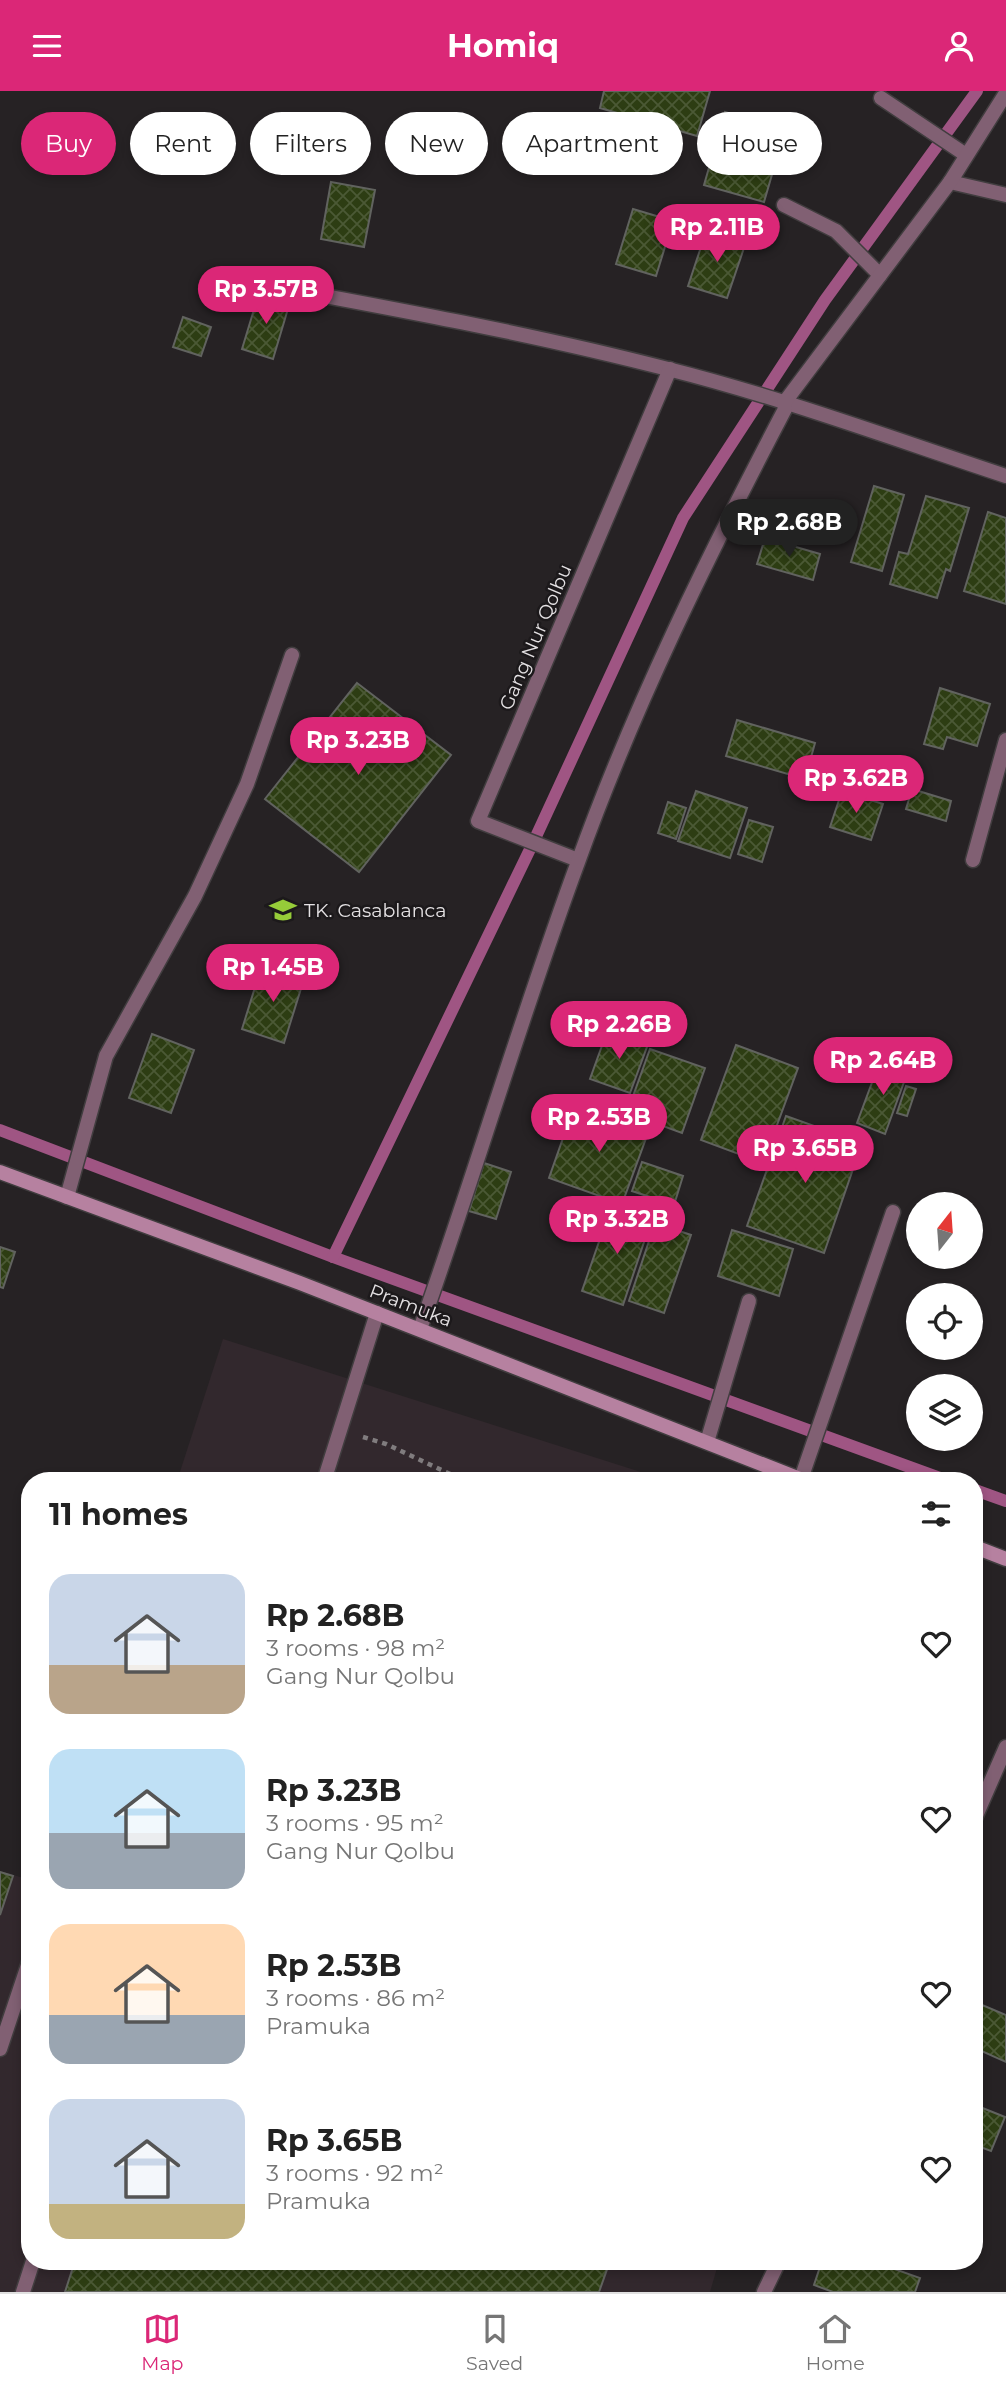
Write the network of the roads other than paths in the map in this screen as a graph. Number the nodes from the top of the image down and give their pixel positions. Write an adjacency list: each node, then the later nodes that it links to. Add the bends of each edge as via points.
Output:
1 (1006, 93): 3 (street)
2 (881, 98): 3 (street)
3 (967, 155): 4 (street)
4 (950, 182): 5 (street); 7 (street)
5 (1006, 195)
6 (784, 205): 7 (street, via 836,231)
7 (880, 275): 10 (street)
8 (234, 279): 9 (street, via 436,316)
9 (670, 369): 10 (street); 14 (street, Gang Nur Qolbu, via 478,821)
10 (776, 401): 11 (street); 14 (street, via 785,409 676,627)
11 (1006, 476)
12 (292, 655): 17 (street, via 247,784 207,871 106,1056)
13 (1006, 740): 15 (street)
14 (578, 860): 21 (street)
15 (973, 860)
16 (0, 1172): 17 (street, Pramuka)
17 (67, 1197): 20 (street, Pramuka)
18 (893, 1212): 25 (street)
19 (749, 1300): 22 (street)
20 (377, 1313): 21 (street, Pramuka); 23 (street)
21 (420, 1329): 22 (street, Pramuka)
22 (707, 1442): 24 (street, Pramuka)
23 (327, 1472)
24 (783, 1472)
25 (806, 1472)
26 (983, 1550): 27 (street)
27 (1006, 1559)
28 (1006, 1747): 29 (street)
29 (983, 1800)
30 (21, 1986): 31 (street)
31 (0, 2049)
32 (30, 2270): 34 (street)
33 (775, 2270): 35 (street)
34 (23, 2292)
35 (764, 2292)

